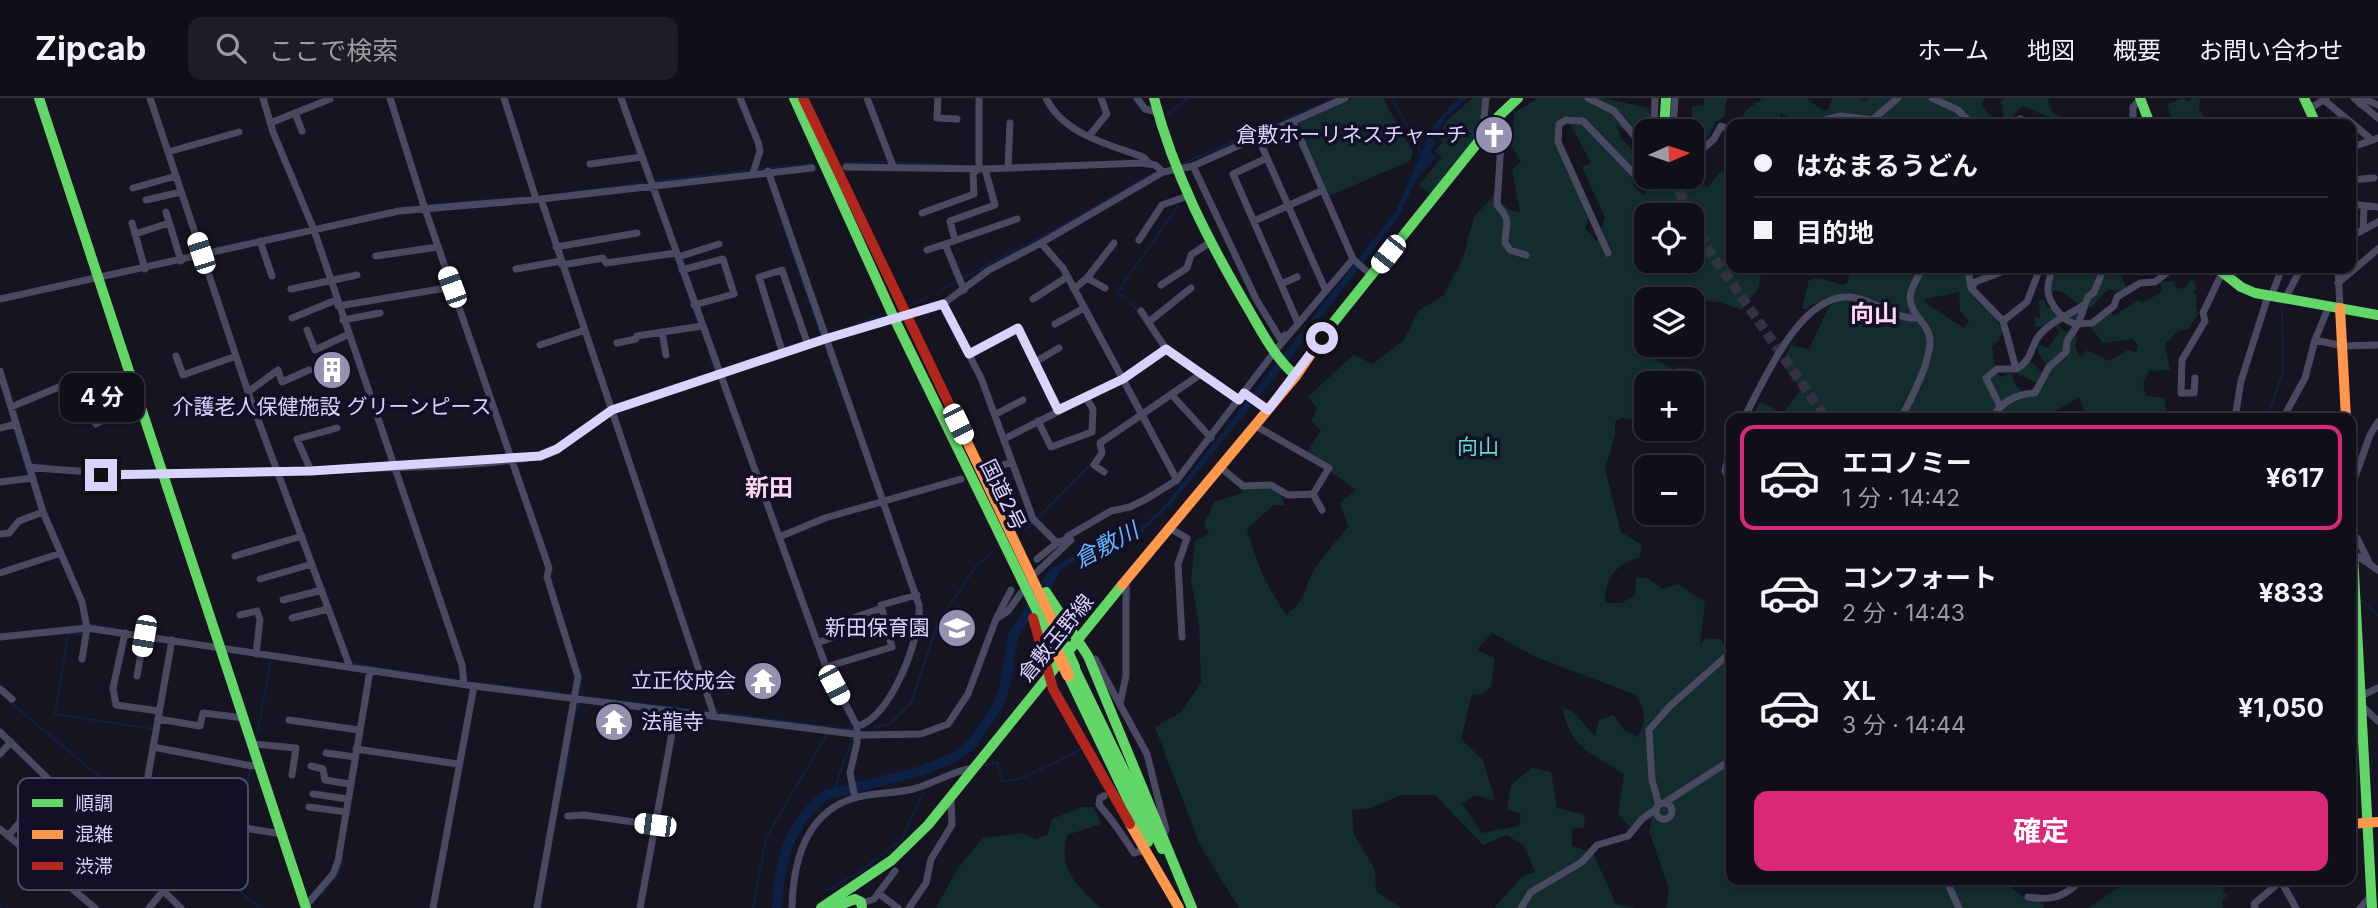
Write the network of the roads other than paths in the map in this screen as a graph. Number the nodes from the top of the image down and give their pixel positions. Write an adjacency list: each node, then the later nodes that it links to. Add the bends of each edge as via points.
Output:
1 (39, 98): 149 (main road)
2 (150, 98): 63 (street)
3 (262, 98): 50 (street)
4 (390, 98): 89 (street)
5 (504, 98): 85 (street)
6 (621, 98): 64 (street)
7 (740, 98): 74 (street, via 760,151)
8 (788, 98): 57 (main road)
9 (794, 98): 57 (main road)
10 (803, 98): 174 (main road)
11 (867, 98): 68 (street)
12 (938, 98): 37 (street, via 937,118)
13 (979, 98): 72 (street)
14 (1046, 98): 58 (street, via 1055,116)
15 (1101, 98): 58 (street, via 1107,114)
16 (1137, 98): 33 (street, via 1145,108)
17 (1154, 98): 33 (main road)
18 (1345, 98): 49 (street)
19 (1486, 98): 52 (street, via 1484,117)
20 (1518, 98): 35 (main road, 倉敷玉野線)
21 (1588, 98): 56 (street, via 1614,111)
22 (1655, 98): 38 (street)
23 (1666, 98): 39 (main road)
24 (1675, 98): 40 (street)
25 (1898, 98): 43 (street)
26 (1933, 98): 44 (street)
27 (330, 99): 34 (street)
28 (2140, 99): 45 (street, via 2133,107); 46 (main road)
29 (2325, 99): 31 (street); 47 (street)
30 (2357, 101): 32 (street); 36 (street)
31 (2307, 103)
32 (2378, 105)
33 (1157, 112): 76 (main road)
34 (295, 113): 50 (street); 54 (street)
35 (1499, 116): 52 (main road, 倉敷玉野線); 120 (street, via 1497,205 1506,214 1509,229 1505,243 1510,250)
36 (2378, 118)
37 (957, 119)
38 (1654, 119)
39 (1665, 119)
40 (1674, 119)
41 (1830, 119): 42 (street)
42 (1864, 119)
43 (1873, 119)
44 (1967, 119)
45 (2133, 119)
46 (2148, 119)
47 (2350, 119)
48 (1010, 122): 69 (street)
49 (1293, 122): 59 (street, via 1275,125); 83 (street)
50 (270, 123): 100 (street)
51 (2356, 124): 60 (street)
52 (1490, 127): 129 (main road, 倉敷玉野線)
53 (1726, 128): 62 (street, via 1721,126)
54 (302, 131)
55 (239, 132): 63 (street)
56 (1634, 132)
57 (809, 134): 179 (main road)
58 (1089, 136): 66 (street)
59 (1258, 137): 65 (street); 70 (street, via 1233,143)
60 (2375, 139): 61 (street)
61 (2356, 146)
62 (1704, 148)
63 (168, 152): 78 (street)
64 (642, 157): 67 (street); 81 (street)
65 (1267, 158): 90 (street); 96 (street, via 1233,174)
66 (1149, 163): 69 (street); 76 (street)
67 (590, 164)
68 (893, 164): 71 (street); 72 (street)
69 (1008, 166): 72 (street)
70 (1193, 166): 76 (street); 190 (street, via 1256,299 1281,340)
71 (846, 167)
72 (980, 167): 94 (street, via 972,174 974,194); 105 (street, via 995,205 950,221)
73 (812, 168): 75 (street)
74 (753, 171): 75 (street); 81 (street)
75 (768, 171): 191 (street)
76 (1169, 171): 86 (main road); 108 (street)
77 (1634, 175): 117 (street, via 1583,121 1559,124 1558,142)
78 (176, 176): 82 (street); 84 (street)
79 (2374, 178): 80 (street)
80 (2356, 180)
81 (653, 185): 85 (street); 118 (street)
82 (134, 188)
83 (1323, 190): 90 (street); 123 (street)
84 (181, 192): 87 (street); 119 (street)
85 (537, 197): 89 (street); 114 (street)
86 (1185, 197): 106 (street, via 1162,205); 110 (main road)
87 (146, 200)
88 (2356, 205): 91 (street)
89 (424, 206): 100 (street); 113 (street)
90 (1289, 206): 96 (street); 160 (street)
91 (2364, 206): 92 (street); 101 (street)
92 (2378, 207)
93 (166, 212): 99 (street)
94 (922, 213)
95 (1017, 219): 105 (street)
96 (1254, 221): 151 (street)
97 (2378, 222): 101 (street)
98 (132, 223): 104 (street)
99 (169, 223): 104 (street); 122 (street)
100 (313, 228): 107 (street); 148 (street)
101 (2363, 230): 103 (street)
102 (637, 233): 114 (street)
103 (2356, 233)
104 (135, 234): 125 (street)
105 (956, 240): 112 (street)
106 (1139, 240)
107 (260, 241): 119 (street); 144 (street)
108 (1041, 243): 145 (street); 159 (street, via 987,271)
109 (1114, 243): 147 (street)
110 (1209, 243): 152 (street, via 1191,255 1187,268); 201 (main road)
111 (719, 244): 118 (street)
112 (945, 244): 115 (street); 159 (street)
113 (438, 247): 121 (street); 153 (street)
114 (556, 247): 124 (street)
115 (927, 250)
116 (2378, 250): 127 (street)
117 (1608, 253)
118 (675, 254): 124 (street, via 606,263 603,258); 128 (street)
119 (202, 255): 122 (street); 205 (street)
120 (1526, 255)
121 (376, 256)
122 (181, 259): 125 (street)
123 (1353, 260): 129 (street); 160 (street)
124 (561, 263): 126 (street); 187 (street)
125 (145, 267): 149 (street)
126 (516, 269)
127 (2356, 269)
128 (682, 270): 167 (street); 167 (street, via 723,260 734,294)
129 (1368, 272): 212 (main road, 倉敷玉野線)
130 (1919, 273): 176 (street, via 1910,299)
131 (1969, 273): 156 (street)
132 (1999, 273): 156 (street)
133 (2038, 273): 181 (street, via 2027,302)
134 (2051, 273): 177 (street, via 2047,290)
135 (2101, 273): 168 (street)
136 (2167, 273): 184 (street, via 2117,298 2114,306 2092,323)
137 (2218, 273): 213 (street, via 2203,313 2205,321 2182,360 2181,393 2194,393)
138 (2223, 273): 161 (main road, via 2241,287)
139 (2281, 273): 161 (street)
140 (2298, 273): 164 (street)
141 (2338, 273): 150 (street)
142 (2351, 273): 150 (street)
143 (357, 275): 148 (street)
144 (272, 276)
145 (1068, 276): 158 (street); 163 (street)
146 (1297, 277): 151 (street)
147 (1087, 278): 154 (street); 158 (street)
148 (329, 279): 157 (street); 165 (street)
149 (99, 280): 162 (street); 221 (main road)
150 (2339, 283): 169 (street)
151 (1281, 284): 182 (street)
152 (1161, 285)
153 (452, 287): 165 (street); 245 (street)
154 (1105, 288)
155 (1191, 288): 180 (street)
156 (1971, 288): 181 (street)
157 (291, 289)
158 (1074, 289): 170 (street)
159 (964, 290): 166 (street)
160 (1326, 291): 182 (street)
161 (2269, 297): 164 (main road); 230 (street, via 2241,381)
162 (0, 299)
163 (1033, 299)
164 (2285, 299): 169 (main road)
165 (337, 303): 175 (street); 178 (street)
166 (943, 304): 174 (street); 202 (street)
167 (694, 305): 185 (street)
168 (2084, 305): 177 (street); 184 (street)
169 (2334, 307): 173 (main road); 192 (street); 197 (main road)
170 (1084, 308): 183 (street); 214 (street)
171 (1141, 311): 180 (street)
172 (380, 313): 178 (street)
173 (2378, 314)
174 (908, 316): 179 (street); 242 (main road)
175 (292, 318)
176 (1916, 318): 227 (street, via 1848,297 1815,308 1779,355); 228 (street, via 1930,341)
177 (2063, 318): 184 (street); 207 (street, via 2037,338 2033,352)
178 (343, 320): 189 (street)
179 (894, 320): 191 (street); 242 (main road)
180 (1150, 321): 199 (street)
181 (2003, 321): 207 (street)
182 (1298, 323): 190 (street)
183 (1055, 324)
184 (2078, 324): 222 (street, via 2066,352 2049,367 2035,393)
185 (702, 326): 188 (street); 211 (street)
186 (307, 330): 189 (street, via 315,349)
187 (585, 330): 195 (street); 225 (street)
188 (662, 332): 194 (street); 203 (street)
189 (349, 334): 248 (street)
190 (1288, 336): 201 (street)
191 (825, 339): 193 (street); 261 (street)
192 (2315, 341): 197 (street); 231 (street, via 2305,378)
193 (807, 342): 200 (street); 200 (street, via 782,270 759,277)
194 (617, 343)
195 (540, 345)
196 (2378, 345): 197 (street)
197 (2343, 346): 232 (main road)
198 (1059, 348): 206 (street)
199 (1166, 349): 210 (street); 214 (street)
200 (782, 351): 211 (street)
201 (1275, 353): 212 (main road); 218 (street)
202 (969, 354): 206 (street, via 1018,328); 233 (street)
203 (666, 355)
204 (176, 356): 205 (street, via 183,375)
205 (236, 356): 216 (street)
206 (1035, 362): 226 (street)
207 (2016, 369): 222 (street, via 1997,369 1986,379)
208 (309, 370): 216 (street, via 282,382 278,370)
209 (0, 371): 223 (street)
210 (1201, 373): 217 (street); 218 (street)
211 (720, 374): 225 (street); 268 (street)
212 (1292, 374): 224 (main road, 倉敷玉野線)
213 (2195, 378)
214 (1123, 379): 219 (street); 234 (street)
215 (59, 387): 223 (street)
216 (248, 391): 252 (street)
217 (1171, 394): 234 (street); 243 (street)
218 (1243, 396): 224 (street); 243 (street)
219 (1086, 398): 226 (street); 235 (street, via 1093,409 1092,432 1051,447)
220 (1023, 400): 233 (street)
221 (139, 402): 238 (street); 254 (main road)
222 (2000, 406): 229 (street)
223 (11, 407): 237 (street)
224 (1264, 407): 239 (main road, 倉敷玉野線)
225 (612, 409): 245 (street, via 548,453); 317 (street)
226 (1058, 410): 235 (street)
227 (1747, 413)
228 (1904, 413)
229 (1996, 413)
230 (2236, 413)
231 (2286, 413)
232 (2346, 413)
233 (996, 414): 244 (street)
234 (1143, 414): 253 (street, via 1100,443 1102,453 1094,465); 258 (street)
235 (1038, 421): 244 (street)
236 (2378, 422): 255 (street)
237 (16, 424): 240 (street); 247 (street)
238 (96, 424)
239 (1254, 425): 249 (main road, 倉敷玉野線); 260 (street, via 1329,468)
240 (0, 428)
241 (337, 428): 251 (street, via 297,439)
242 (955, 428): 280 (main road, via 970,440); 280 (main road, via 962,471)
243 (1211, 438): 258 (street)
244 (1004, 439): 246 (street)
245 (512, 459): 248 (street); 313 (street, via 578,677)
246 (1012, 461): 250 (street); 270 (street, via 1034,521)
247 (28, 464): 254 (street, via 101,475); 256 (street)
248 (393, 465): 251 (street); 308 (street, via 462,665)
249 (1219, 466): 260 (street, via 1243,486 1271,485 1285,494); 264 (main road, 倉敷玉野線)
250 (994, 468)
251 (310, 469): 252 (street)
252 (276, 470): 254 (street); 266 (street)
253 (1104, 472)
254 (162, 474): 297 (main road)
255 (2356, 474)
256 (30, 479): 259 (street); 263 (street)
257 (961, 479): 261 (street)
258 (1177, 480): 267 (street)
259 (0, 482)
260 (1313, 494): 262 (street)
261 (881, 503): 268 (street); 282 (street)
262 (1322, 510)
263 (41, 513): 265 (street); 271 (street)
264 (1169, 528): 279 (main road, 倉敷玉野線); 293 (street, via 1187,538 1178,564)
265 (0, 534)
266 (302, 536): 272 (street); 274 (street)
267 (1068, 536): 270 (street); 280 (street, via 1071,540)
268 (779, 537): 296 (street)
269 (2356, 538): 275 (street)
270 (1057, 544): 280 (street)
271 (59, 554): 277 (street); 289 (street, via 76,584)
272 (235, 555)
273 (2356, 555): 275 (street)
274 (312, 564): 278 (street); 281 (street)
275 (2370, 564): 276 (street)
276 (2378, 570)
277 (0, 572)
278 (260, 579)
279 (1126, 582): 295 (main road, 倉敷玉野線); 315 (street, via 1126,676)
280 (1030, 585): 284 (main road); 284 (main road); 325 (street, via 996,620 968,694 948,724 928,733)
281 (322, 590): 283 (street); 286 (street)
282 (915, 595): 285 (street); 322 (street, via 919,617 906,668 871,720)
283 (283, 600)
284 (1040, 607): 295 (main road); 305 (main road, bridge); 307 (main road)
285 (882, 608): 296 (street, via 850,619 853,630); 303 (street, via 892,647)
286 (328, 609): 288 (street); 302 (street)
287 (240, 615): 298 (street, via 256,607 260,620)
288 (292, 618)
289 (85, 626): 290 (street); 292 (street); 300 (street)
290 (125, 632): 291 (street); 318 (street, via 113,688 116,705)
291 (144, 636): 294 (street); 306 (street)
292 (0, 637)
293 (1182, 637)
294 (172, 640): 297 (street); 318 (street)
295 (1079, 640): 307 (main road, 倉敷玉野線); 315 (street, via 1092,653); 356 (main road)
296 (817, 643): 303 (street)
297 (223, 649): 298 (street); 319 (main road)
298 (256, 653): 302 (street)
299 (1726, 656): 346 (street, via 1649,730 1652,780)
300 (82, 659)
301 (2356, 664): 312 (main road)
302 (350, 667): 304 (street)
303 (825, 667): 322 (street)
304 (370, 671): 308 (street); 323 (street)
305 (1071, 671): 386 (main road); 387 (main road)
306 (137, 676)
307 (1049, 677): 336 (main road, 倉敷玉野線); 360 (main road)
308 (464, 684): 309 (street)
309 (474, 686): 313 (street); 334 (street)
310 (2378, 688): 312 (street)
311 (0, 689): 314 (street)
312 (2358, 694): 321 (street); 350 (main road)
313 (573, 698): 316 (street); 378 (street)
314 (12, 699)
315 (1120, 704): 356 (street, via 1144,756)
316 (676, 711): 317 (street); 352 (street)
317 (714, 713): 325 (street)
318 (159, 715): 319 (street, via 200,726 202,713); 328 (street)
319 (244, 718): 327 (main road)
320 (289, 720): 323 (street)
321 (2378, 721)
322 (857, 726): 325 (street)
323 (359, 730): 329 (street)
324 (0, 732): 326 (street)
325 (857, 735): 343 (street, via 851,780)
326 (10, 744): 331 (street); 338 (street)
327 (253, 744): 333 (main road); 337 (street, via 296,748)
328 (153, 747): 333 (street); 339 (street)
329 (357, 752): 330 (street); 334 (street); 340 (street)
330 (326, 753)
331 (0, 754)
332 (1726, 763): 346 (street)
333 (259, 764): 355 (main road)
334 (458, 764): 377 (street)
335 (312, 766): 340 (street, via 323,769 326,780)
336 (975, 768): 343 (street, via 912,789); 344 (main road, 倉敷玉野線)
337 (292, 775)
338 (46, 778)
339 (148, 778)
340 (350, 784): 345 (street)
341 (313, 794): 345 (street)
342 (1104, 796): 360 (street, via 1100,805 1131,849 1137,853)
343 (855, 797): 380 (street, via 831,809 811,828 794,873)
344 (951, 797): 366 (main road, 倉敷玉野線, via 910,845); 385 (street, via 952,825 931,859 926,883)
345 (348, 799): 348 (street)
346 (1660, 805): 388 (street, via 1628,836 1597,845 1581,862 1531,892)
347 (309, 807): 348 (street)
348 (346, 812): 373 (street, via 336,869)
349 (568, 816): 352 (street)
350 (2373, 822): 358 (main road)
351 (18, 824): 357 (street)
352 (655, 825): 379 (street)
353 (248, 829): 355 (street)
354 (0, 830): 357 (street)
355 (282, 834): 373 (main road)
356 (1164, 834): 387 (main road)
357 (8, 836): 359 (street)
358 (2373, 839): 371 (main road)
359 (18, 844)
360 (1145, 850): 386 (main road)
361 (895, 871): 369 (street)
362 (1948, 885): 389 (street)
363 (2074, 885): 370 (street, via 2055,899)
364 (2277, 885): 390 (street)
365 (2284, 885): 391 (street)
366 (851, 889): 372 (main road); 381 (main road, 倉敷玉野線); 382 (main road, 倉敷玉野線)
367 (73, 890): 374 (street)
368 (164, 890): 375 (street); 376 (street)
369 (878, 893): 372 (street); 384 (street)
370 (2028, 897)
371 (2371, 902): 392 (street)
372 (864, 906): 383 (main road, via 855,899)
373 (305, 907)
374 (95, 908)
375 (149, 908)
376 (181, 908)
377 (433, 908)
378 (537, 908)
379 (640, 908)
380 (792, 908)
381 (811, 908)
382 (821, 908)
383 (832, 908)
384 (898, 908)
385 (909, 908)
386 (1180, 908)
387 (1191, 908)
388 (1521, 908)
389 (1959, 908)
390 (2255, 908)
391 (2296, 908)
392 (2360, 908)

